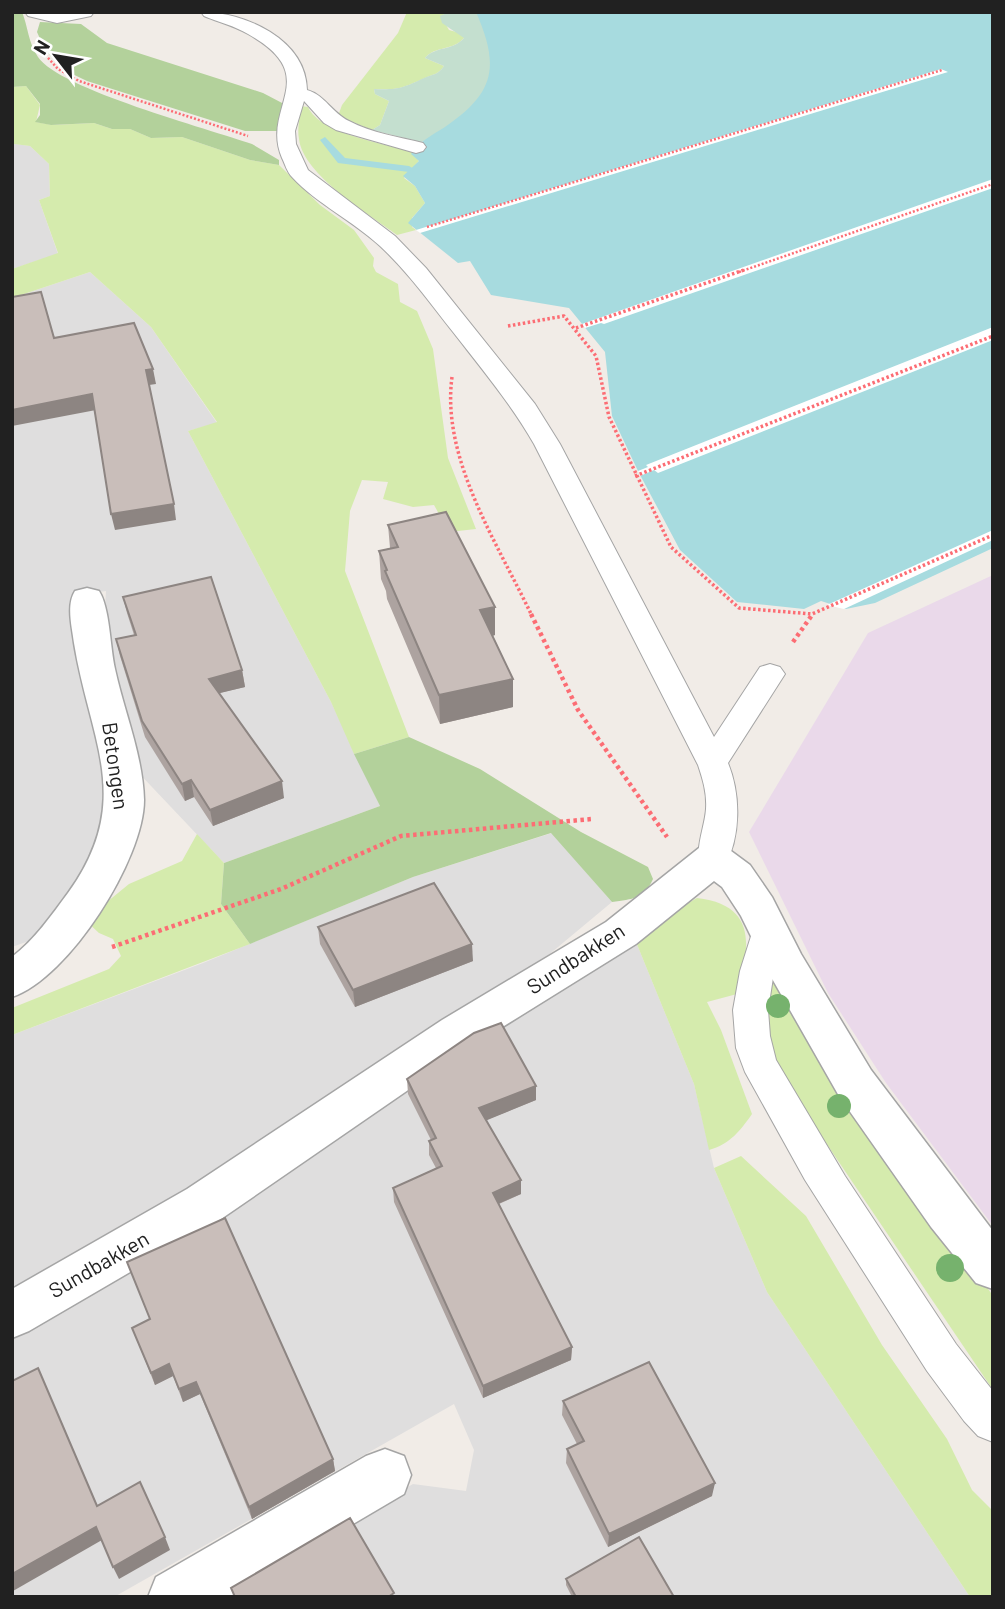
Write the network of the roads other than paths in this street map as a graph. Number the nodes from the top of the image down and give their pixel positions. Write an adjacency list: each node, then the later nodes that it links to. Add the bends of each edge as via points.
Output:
1 (85, 12): 3 (lane, via 66,18)
2 (209, 12): 4 (lane, via 255,30 282,51 295,69)
3 (36, 14)
4 (297, 93): 5 (lane, via 313,98 316,106 342,126); 8 (lane, via 285,131 299,173 387,241 418,273 526,409)
5 (416, 147)
6 (87, 599): 11 (street, Betongen, via 88,628 125,807 104,874 64,930)
7 (771, 674): 8 (lane)
8 (713, 760): 9 (lane, via 723,794 721,827)
9 (706, 865): 10 (street, via 736,876); 13 (street, Sundbakken, via 621,933 457,1033 204,1204)
10 (769, 933): 12 (street, via 855,1083); 14 (lane, via 753,979 751,1011 752,1038 770,1087 917,1319 978,1408)
11 (21, 975)
12 (993, 1266)
13 (12, 1315)
14 (993, 1421)
15 (385, 1475): 16 (street)
16 (176, 1597)

